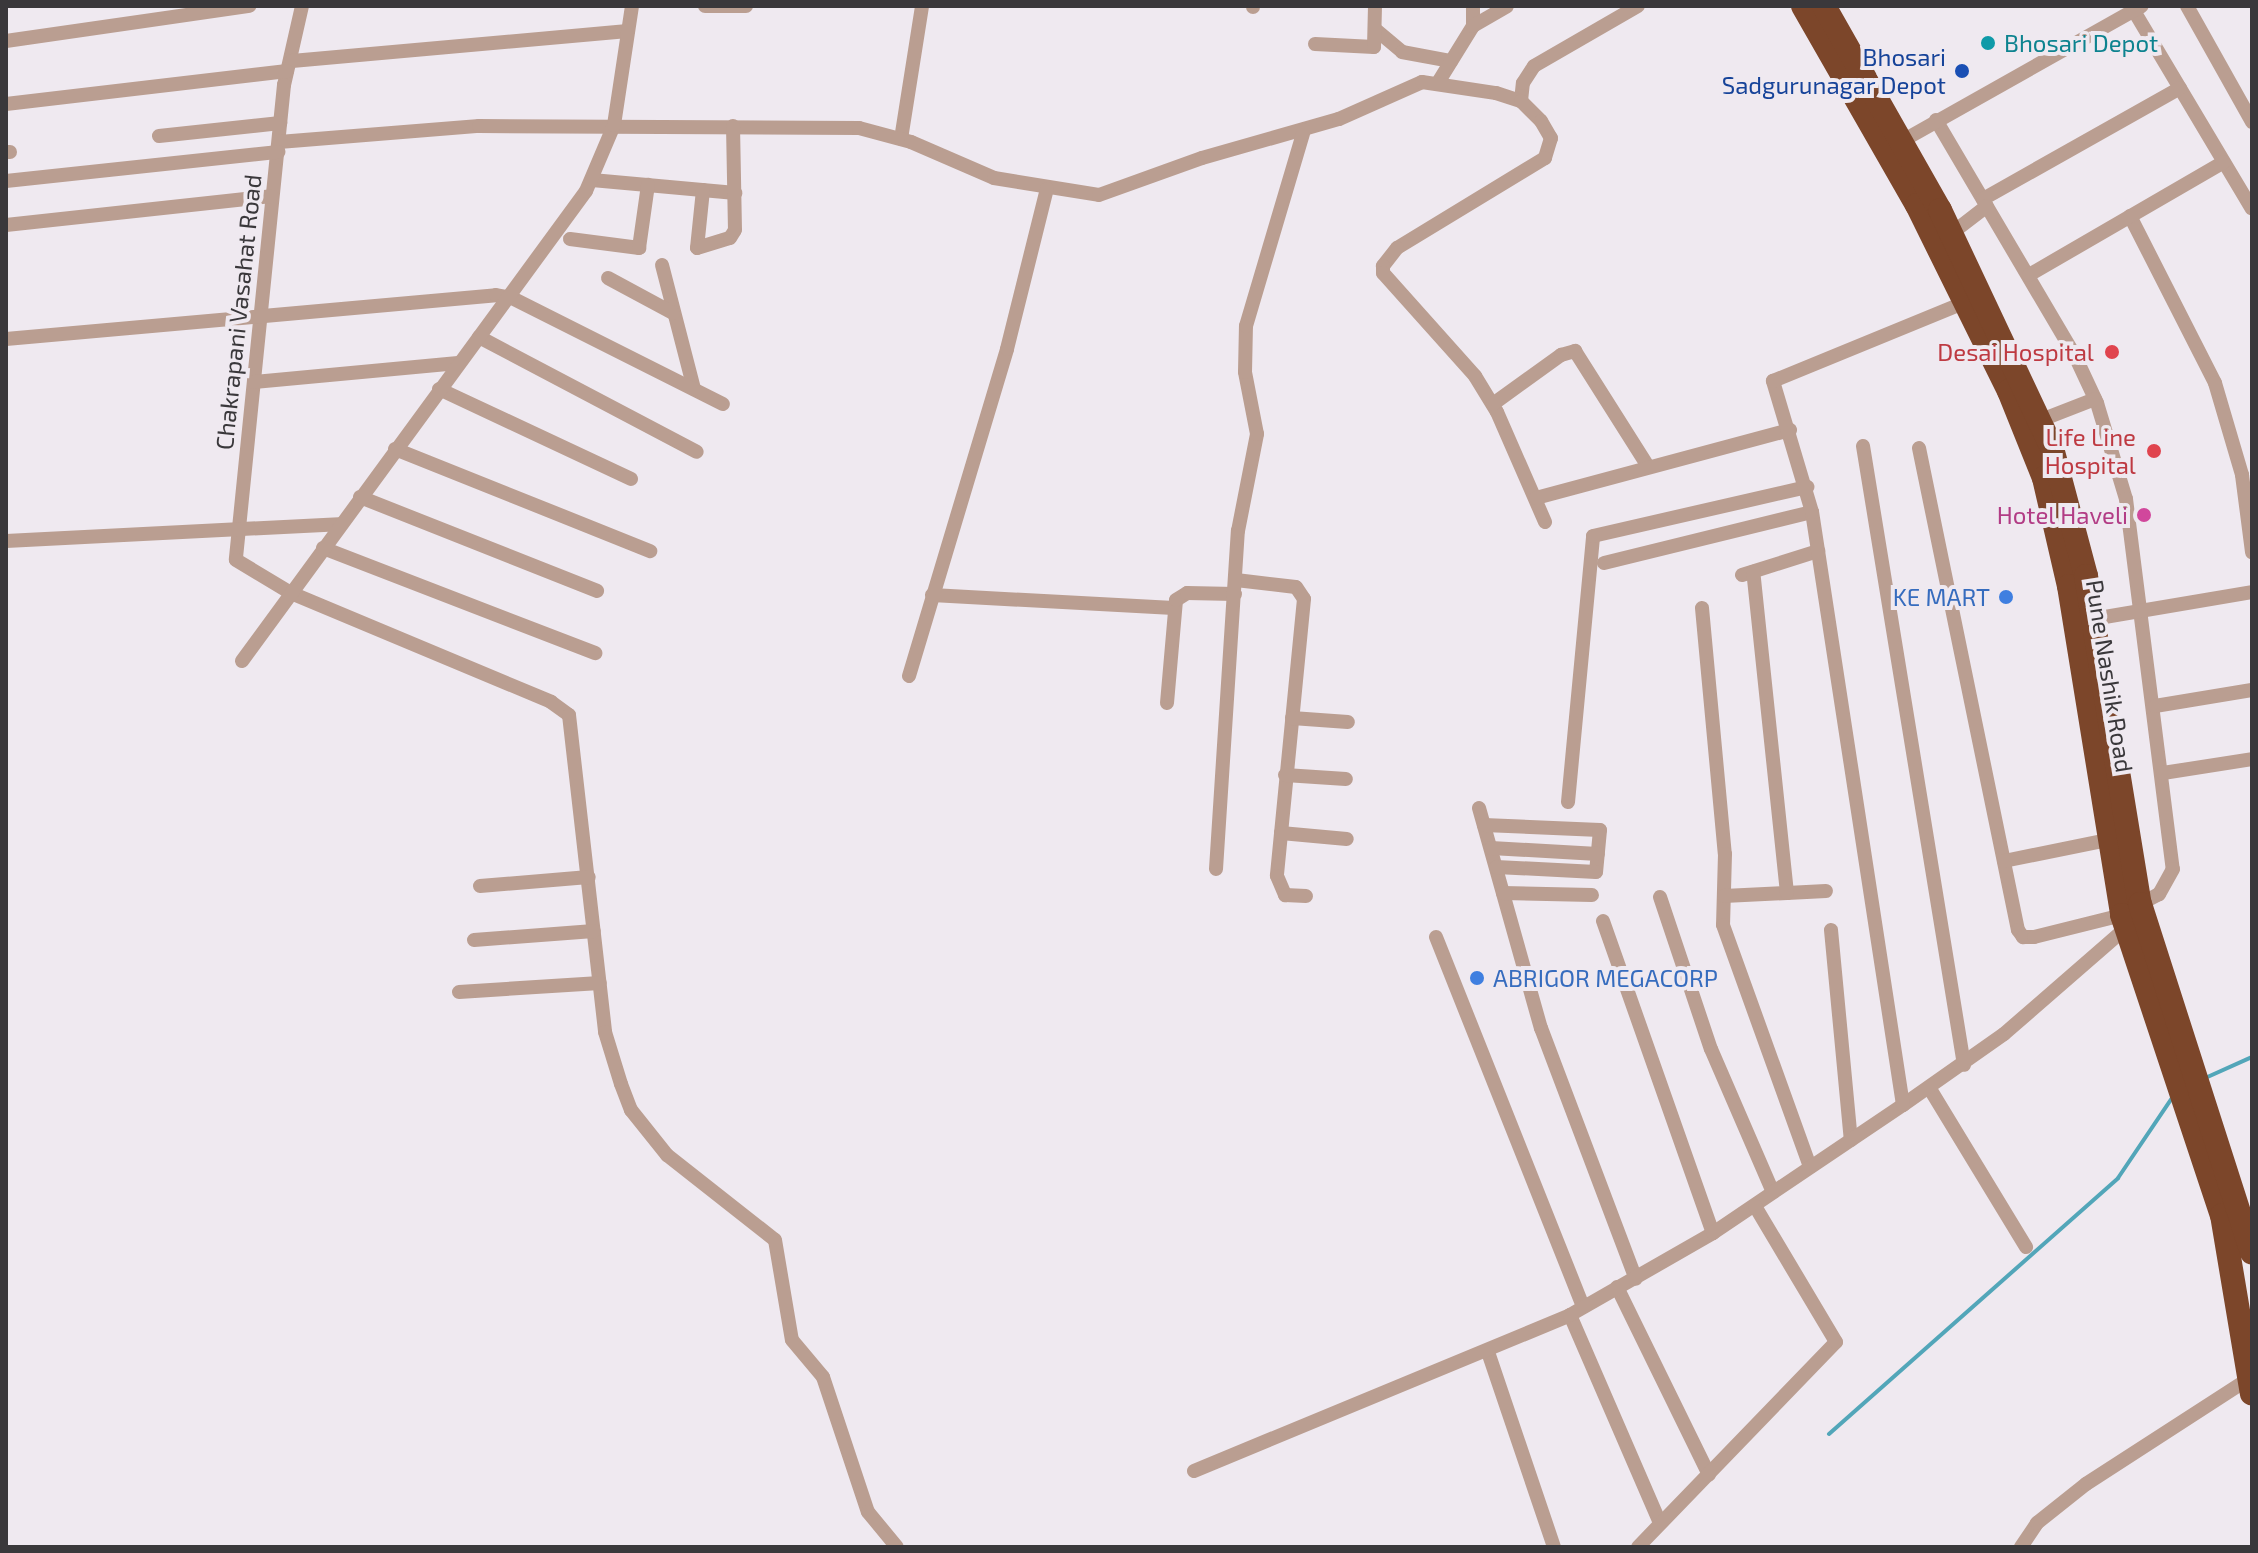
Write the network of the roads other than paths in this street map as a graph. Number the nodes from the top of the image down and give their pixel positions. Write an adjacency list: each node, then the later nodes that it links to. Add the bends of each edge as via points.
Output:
1 (250, 6): 19 (street)
2 (302, 6): 22 (street, Chakrapani Vasahat Road)
3 (632, 6): 18 (street)
4 (705, 6): 5 (street)
5 (746, 6)
6 (922, 6): 34 (street)
7 (1375, 6): 17 (street)
8 (1473, 6): 16 (street)
9 (1507, 6): 16 (street)
10 (1638, 6): 15 (street)
11 (1803, 6): 35 (highway, Pune Nashik Road)
12 (1824, 6): 35 (highway, Pune Nashik Road)
13 (2187, 6): 28 (street)
14 (2138, 8): 24 (street); 27 (street)
15 (1619, 11): 25 (street, via 1534,66 1523,83)
16 (1473, 26): 21 (street)
17 (1375, 29): 20 (street, via 1374,47); 21 (street, via 1402,52)
18 (628, 31): 22 (street); 30 (street)
19 (6, 41)
20 (1315, 44)
21 (1451, 61): 23 (street)
22 (290, 66): 26 (street); 29 (street, Chakrapani Vasahat Road)
23 (1439, 81): 25 (street); 32 (street, via 1408,85)
24 (2180, 88): 37 (street); 45 (street)
25 (1521, 101): 66 (street, via 1547,129 1551,147 1545,158 1397,248 1383,266 1387,279 1461,357)
26 (6, 104)
27 (1936, 120): 35 (street); 45 (street)
28 (2252, 122)
29 (280, 123): 33 (street); 36 (street, Chakrapani Vasahat Road)
30 (614, 125): 31 (street); 36 (street, via 466,127); 38 (street)
31 (733, 126): 34 (street, via 859,128); 43 (street)
32 (1304, 130): 41 (street, via 1202,158 1114,193); 89 (street, via 1246,326 1245,372 1257,434 1238,531)
33 (159, 136)
34 (901, 139): 41 (street, via 994,178)
35 (1895, 144): 49 (highway, Pune Nashik Road); 55 (highway, Pune Nashik Road)
36 (278, 147): 39 (street); 44 (street, Chakrapani Vasahat Road)
37 (2224, 162): 46 (street); 47 (street)
38 (592, 180): 40 (street); 54 (street)
39 (6, 181)
40 (648, 185): 42 (street); 50 (street, via 639,248)
41 (1047, 189): 93 (street, via 1007,349)
42 (703, 190): 43 (street); 43 (street, via 697,248 734,235)
43 (735, 193)
44 (271, 196): 48 (street); 56 (street, Chakrapani Vasahat Road)
45 (1985, 202): 49 (street); 52 (street)
46 (2252, 209)
47 (2130, 216): 52 (street); 74 (street, via 2215,383)
48 (6, 225)
49 (1952, 233): 67 (highway, Pune Nashik Road)
50 (570, 239)
51 (662, 265): 57 (street)
52 (2029, 275): 64 (street)
53 (608, 278): 57 (street)
54 (512, 298): 56 (street, via 475,295); 58 (street); 63 (street)
55 (1966, 302): 68 (street, via 1779,376 1773,387); 97 (highway, Pune Nashik Road, via 2044,478)
56 (261, 313): 59 (street); 61 (street, Chakrapani Vasahat Road)
57 (673, 313): 63 (street)
58 (479, 337): 60 (street); 72 (street)
59 (6, 339)
60 (458, 363): 61 (street); 62 (street)
61 (254, 382): 82 (street, Chakrapani Vasahat Road)
62 (439, 389): 71 (street); 75 (street)
63 (694, 389): 65 (street)
64 (2095, 399): 67 (street); 96 (street, via 2126,499)
65 (723, 404)
66 (1493, 404): 73 (street, via 1561,355 1575,351); 78 (street)
67 (2041, 420): 97 (highway, Pune Nashik Road, via 2070,503)
68 (1790, 430): 73 (street); 76 (street)
69 (1863, 446): 138 (street)
70 (1919, 448): 118 (street)
71 (395, 449): 77 (street); 85 (street)
72 (697, 452)
73 (1647, 465): 78 (street)
74 (2247, 475): 87 (street)
75 (631, 479)
76 (1807, 487): 79 (street); 110 (street, via 1593,536)
77 (360, 497): 81 (street); 90 (street)
78 (1536, 498): 80 (street)
79 (1812, 512): 86 (street); 88 (street)
80 (1545, 522)
81 (339, 524): 82 (street); 84 (street)
82 (238, 528): 83 (street); 92 (street, Chakrapani Vasahat Road, via 236,560)
83 (6, 541)
84 (323, 548): 92 (street); 98 (street)
85 (650, 551)
86 (1818, 551): 125 (street, via 1747,574); 140 (street)
87 (2252, 552)
88 (1604, 563)
89 (1236, 587): 94 (street, via 1180,595); 104 (street, via 1302,592); 120 (street)
90 (597, 591)
91 (2252, 592): 96 (street)
92 (291, 593): 99 (street); 121 (street, via 564,710)
93 (932, 595): 94 (street); 100 (street)
94 (1174, 608): 102 (street)
95 (1702, 608): 128 (street, via 1722,808)
96 (2141, 610): 97 (street); 103 (street)
97 (2084, 620): 115 (highway, Pune Nashik Road); 130 (highway, Pune Nashik Road)
98 (595, 653)
99 (242, 661)
100 (909, 676)
101 (2252, 690): 103 (street)
102 (1167, 703)
103 (2155, 706): 107 (street)
104 (1292, 718): 105 (street); 108 (street)
105 (1348, 722)
106 (2252, 759): 107 (street)
107 (2163, 773): 130 (street, via 2173,869 2159,894)
108 (1285, 775): 109 (street); 113 (street)
109 (1346, 779)
110 (1568, 802)
111 (1479, 808): 112 (street)
112 (1484, 825): 116 (street); 117 (street, via 1600,830)
113 (1281, 833): 114 (street); 127 (street, via 1278,888 1285,895)
114 (1347, 839)
115 (2107, 840): 118 (street); 130 (highway, Pune Nashik Road)
116 (1491, 848): 117 (street); 119 (street)
117 (1598, 854): 119 (street, via 1596,872)
118 (2004, 861): 130 (street, via 2023,937)
119 (1496, 867): 124 (street)
120 (1216, 869)
121 (589, 877): 122 (street); 133 (street)
122 (480, 886)
123 (1826, 891): 125 (street)
124 (1503, 893): 126 (street); 148 (street, via 1541,1028)
125 (1787, 893): 128 (street)
126 (1592, 895)
127 (1306, 896)
128 (1724, 896): 142 (street, via 1727,942)
129 (1660, 897): 143 (street, via 1711,1049)
130 (2129, 916): 138 (street); 147 (highway, Pune Nashik Road); 152 (highway, Pune Nashik Road, via 2222,1215)
131 (1603, 921): 145 (street)
132 (1831, 930): 141 (street)
133 (594, 931): 135 (street); 136 (street)
134 (1436, 937): 150 (street)
135 (474, 940)
136 (600, 983): 137 (street); 156 (street, via 610,1055 631,1110 667,1155 775,1240 792,1340 823,1377 868,1512)
137 (459, 992)
138 (1964, 1065): 139 (street)
139 (1930, 1089): 140 (street); 146 (street)
140 (1903, 1105): 141 (street)
141 (1851, 1140): 142 (street)
142 (1810, 1167): 143 (street)
143 (1773, 1192): 144 (street)
144 (1755, 1206): 145 (street); 154 (street, via 1836,1342)
145 (1713, 1233): 148 (street)
146 (2026, 1247)
147 (2252, 1252)
148 (1636, 1279): 149 (street)
149 (1617, 1287): 150 (street); 154 (street)
150 (1576, 1311): 151 (street); 155 (street)
151 (1488, 1352): 153 (street); 157 (street)
152 (2251, 1386): 159 (street, via 2076,1491 2037,1523)
153 (1194, 1471)
154 (1709, 1475): 155 (street)
155 (1660, 1523): 158 (street)
156 (897, 1547)
157 (1554, 1547)
158 (1638, 1547)
159 (2021, 1547)

